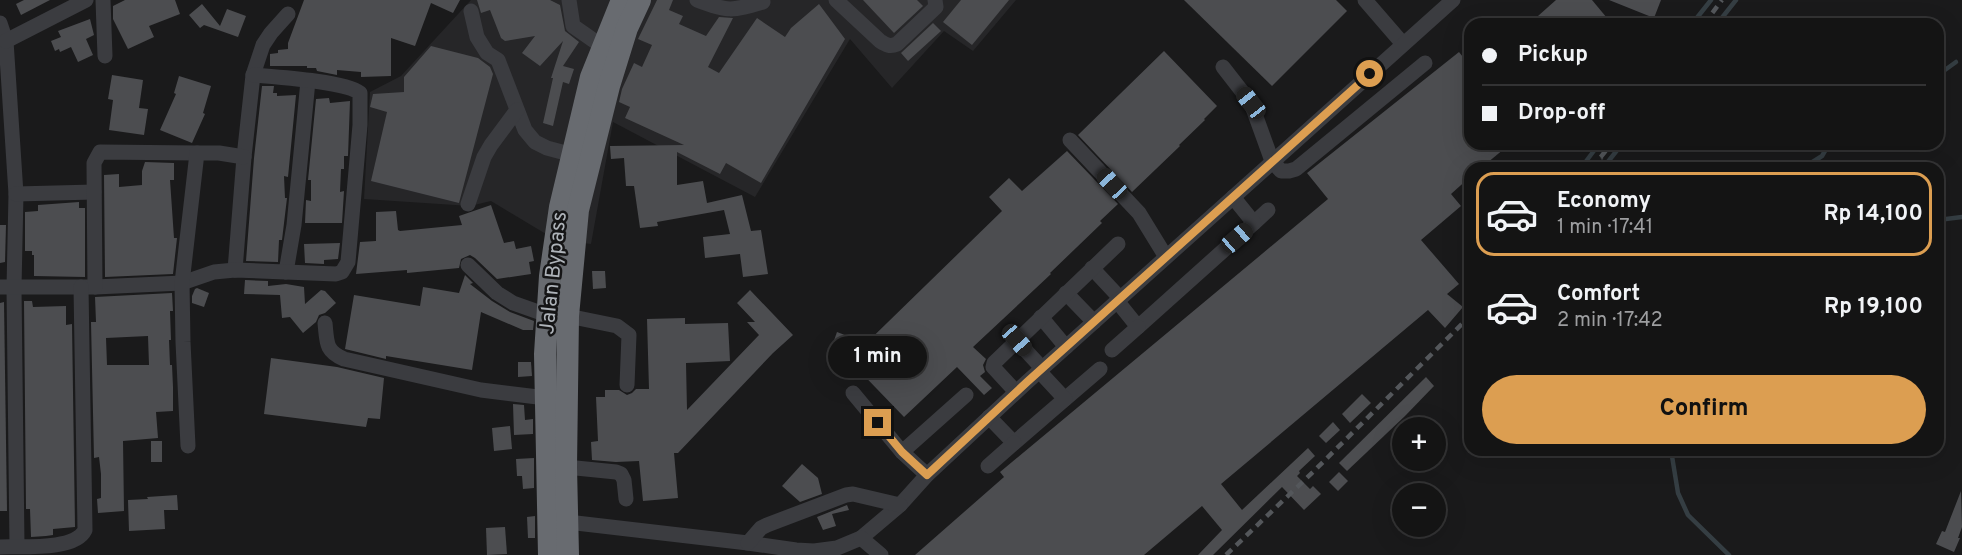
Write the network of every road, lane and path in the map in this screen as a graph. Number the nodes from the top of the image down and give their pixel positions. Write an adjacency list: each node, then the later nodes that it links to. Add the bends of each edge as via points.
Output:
1 (86, 0): 15 (street)
2 (103, 0): 18 (street)
3 (569, 0): 17 (street, via 573,26)
4 (622, 0): 17 (highway, Jalan Bypass)
5 (640, 0): 49 (highway, Jalan Bypass, via 609,86 578,210)
6 (697, 0): 11 (street, via 734,10)
7 (836, 0): 8 (street, via 880,41 893,46 936,7)
8 (935, 0)
9 (1365, 0): 16 (street)
10 (1453, 0): 16 (street)
11 (763, 2)
12 (471, 11): 24 (street, via 477,38 487,53 498,60)
13 (288, 14): 22 (street, via 263,45)
14 (0, 23): 15 (street)
15 (6, 41): 21 (street)
16 (1403, 44): 30 (street)
17 (603, 47): 27 (highway, Jalan Bypass, via 591,77)
18 (105, 56)
19 (1425, 63): 30 (street, via 1296,169 1281,171)
20 (1223, 67): 30 (street, via 1251,103)
21 (4, 74): 33 (street)
22 (253, 75): 23 (street); 28 (street)
23 (308, 81): 43 (street); 43 (street, via 360,93 348,262 336,274)
24 (517, 110): 27 (street, via 535,142); 35 (street, via 484,157)
25 (1070, 140): 39 (street, via 1139,213)
26 (197, 153): 28 (street); 32 (street, via 100,152 94,163); 44 (street)
27 (573, 155): 49 (highway, Jalan Bypass, via 560,207 550,276)
28 (244, 157): 42 (street)
29 (1601, 157): 31 (path)
30 (1272, 161): 34 (street)
31 (1604, 162)
32 (94, 192): 33 (street); 46 (street)
33 (16, 194): 45 (street)
34 (1233, 196): 37 (street); 39 (street)
35 (468, 204)
36 (1268, 210): 37 (street)
37 (1254, 223): 53 (street)
38 (1118, 244): 41 (street)
39 (1166, 257): 48 (street)
40 (468, 266): 49 (street, via 513,303)
41 (1092, 268): 47 (street); 48 (street)
42 (235, 270): 43 (street); 44 (street, via 214,272)
43 (286, 272)
44 (182, 283): 46 (street); 67 (street)
45 (7, 287): 46 (street); 77 (street)
46 (88, 287): 79 (street, via 86,530 75,540)
47 (1066, 293): 50 (street); 51 (street)
48 (1118, 300): 51 (street); 53 (street)
49 (558, 315): 59 (street, via 617,326 629,335); 63 (highway, Jalan Bypass, via 545,354); 70 (highway, Jalan Bypass)
50 (1041, 317): 54 (street); 55 (street)
51 (1094, 322): 55 (street)
52 (325, 324): 63 (street, via 327,344 334,355 344,359 481,390)
53 (1138, 327): 56 (street)
54 (1017, 340): 58 (street); 60 (street, via 993,367)
55 (1066, 347): 58 (street)
56 (1112, 350)
57 (1100, 369): 64 (street)
58 (1040, 370): 60 (street); 64 (street)
59 (627, 385)
60 (1016, 392): 65 (street)
61 (853, 393): 68 (street)
62 (966, 395): 68 (street)
63 (546, 398): 74 (highway, Jalan Bypass)
64 (1065, 399): 66 (street)
65 (989, 417): 66 (street); 71 (street)
66 (1014, 443): 69 (street)
67 (188, 446)
68 (902, 452): 71 (street)
69 (988, 466)
70 (566, 467): 72 (street, via 621,474); 74 (highway, Jalan Bypass)
71 (927, 475): 73 (street)
72 (626, 499)
73 (900, 505): 75 (street); 76 (street, via 846,495 767,525)
74 (559, 521): 76 (street); 80 (highway, Jalan Bypass); 81 (highway, Jalan Bypass)
75 (861, 538): 76 (street, via 837,548 814,551); 82 (street)
76 (748, 543)
77 (17, 546): 78 (street); 79 (street)
78 (0, 547)
79 (35, 551)
80 (549, 555)
81 (568, 555)
82 (881, 555)

